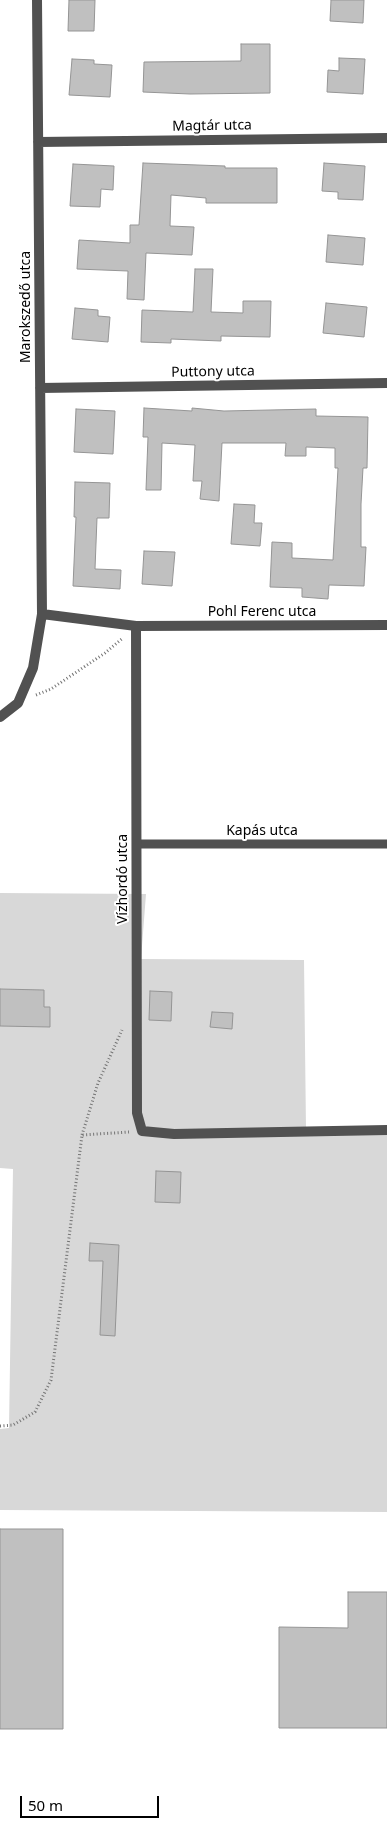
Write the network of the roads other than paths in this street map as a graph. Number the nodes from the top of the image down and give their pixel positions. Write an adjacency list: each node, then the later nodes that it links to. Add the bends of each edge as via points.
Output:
1 (37, 0): 3 (street, Marokszedő utca)
2 (387, 138): 3 (street, Magtár utca)
3 (38, 142): 5 (street, Marokszedő utca)
4 (387, 383): 5 (street, Puttony utca)
5 (40, 388): 6 (street, Marokszedő utca)
6 (42, 614): 8 (street, Pohl Ferenc utca); 9 (street, via 33,668 18,703)
7 (387, 625): 8 (street, Pohl Ferenc utca)
8 (136, 626): 10 (street, Vízhordó utca)
9 (0, 717)
10 (136, 844): 11 (lane, Kapás utca); 12 (street, Vízhordó utca, via 137,1113 142,1131 174,1134)
11 (387, 844)
12 (387, 1130)

